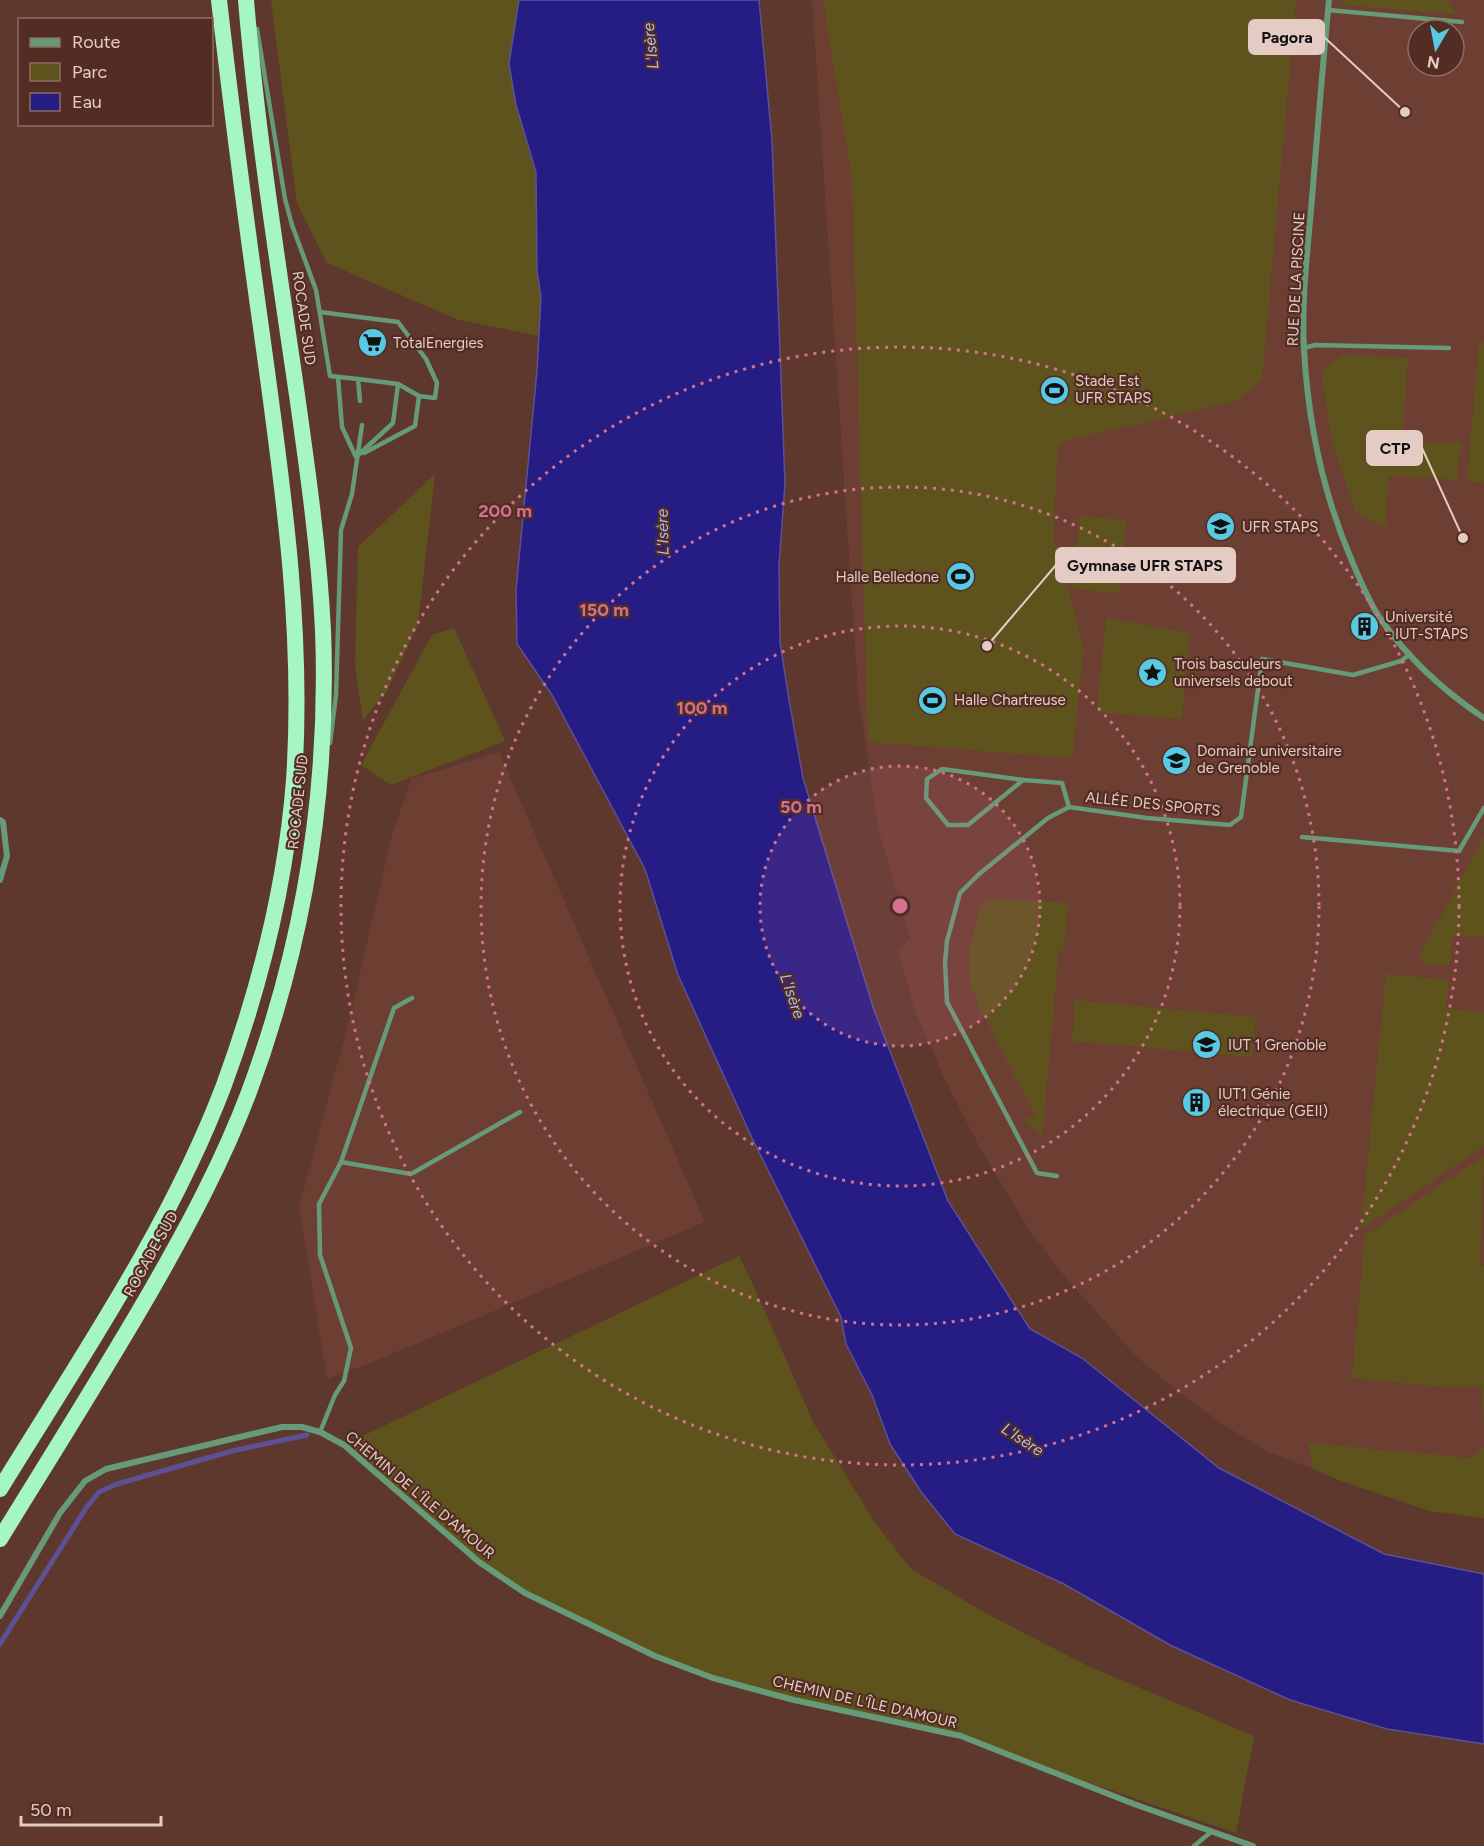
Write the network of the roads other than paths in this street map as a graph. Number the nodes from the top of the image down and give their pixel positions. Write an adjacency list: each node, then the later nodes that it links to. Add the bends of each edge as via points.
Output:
1 (219, 0): 32 (highway, ROCADE SUD, via 286,508 294,600 296,728 284,857 256,983 211,1116 141,1256)
2 (252, 0): 4 (lane)
3 (1329, 0): 5 (street, RUE DE LA PISCINE)
4 (250, 6): 23 (highway, ROCADE SUD, via 258,110 304,446 323,628)
5 (1328, 10): 6 (lane); 9 (street, RUE DE LA PISCINE, via 1304,292)
6 (1417, 18)
7 (256, 23): 8 (lane, via 285,199)
8 (320, 312): 11 (lane, via 330,376); 14 (lane, via 398,322 426,359 437,383 435,399)
9 (1304, 348): 10 (lane); 18 (street, RUE DE LA PISCINE, via 1310,419 1341,536 1378,615)
10 (1449, 348)
11 (338, 377): 12 (lane); 17 (lane, via 342,427)
12 (358, 379): 13 (lane); 15 (lane)
13 (398, 384): 14 (lane); 17 (lane, via 393,423)
14 (419, 396): 17 (lane, via 415,426)
15 (360, 402)
16 (362, 425): 17 (lane)
17 (356, 457): 23 (lane, via 352,494 341,530 336,695)
18 (1410, 654): 19 (street, RUE DE LA PISCINE); 21 (lane, ALLÉE DES SPORTS, via 1401,661 1353,675 1262,659 1241,817 1230,825)
19 (1484, 718)
20 (1023, 780): 20 (lane, via 942,769 927,779 926,798 948,825 968,825); 21 (lane, via 1062,783)
21 (1069, 807): 30 (lane, ALLÉE DES SPORTS, via 1048,818 960,893 945,962 947,1002 993,1092 1037,1173)
22 (1484, 808): 25 (lane, via 1459,851)
23 (317, 813): 33 (highway, ROCADE SUD, via 301,911 282,990 231,1135 171,1256)
24 (0, 820): 26 (street, via 7,856)
25 (1302, 837)
26 (0, 880)
27 (412, 998): 29 (lane, via 394,1008)
28 (520, 1112): 29 (lane, via 411,1174)
29 (341, 1162): 31 (lane, via 319,1204 320,1255 351,1348 344,1381)
30 (1057, 1176)
31 (320, 1432): 34 (street, CHEMIN DE L'ÎLE D'AMOUR, via 282,1427 106,1469 85,1481 60,1513); 35 (street, CHEMIN DE L'ÎLE D'AMOUR, via 344,1444 479,1562 525,1593 655,1656 713,1678 794,1700 960,1736)
32 (0, 1489)
33 (0, 1539)
34 (0, 1616)
35 (1211, 1833): 36 (lane); 37 (street, CHEMIN DE L'ÎLE D'AMOUR)
36 (1194, 1846)
37 (1253, 1846)

